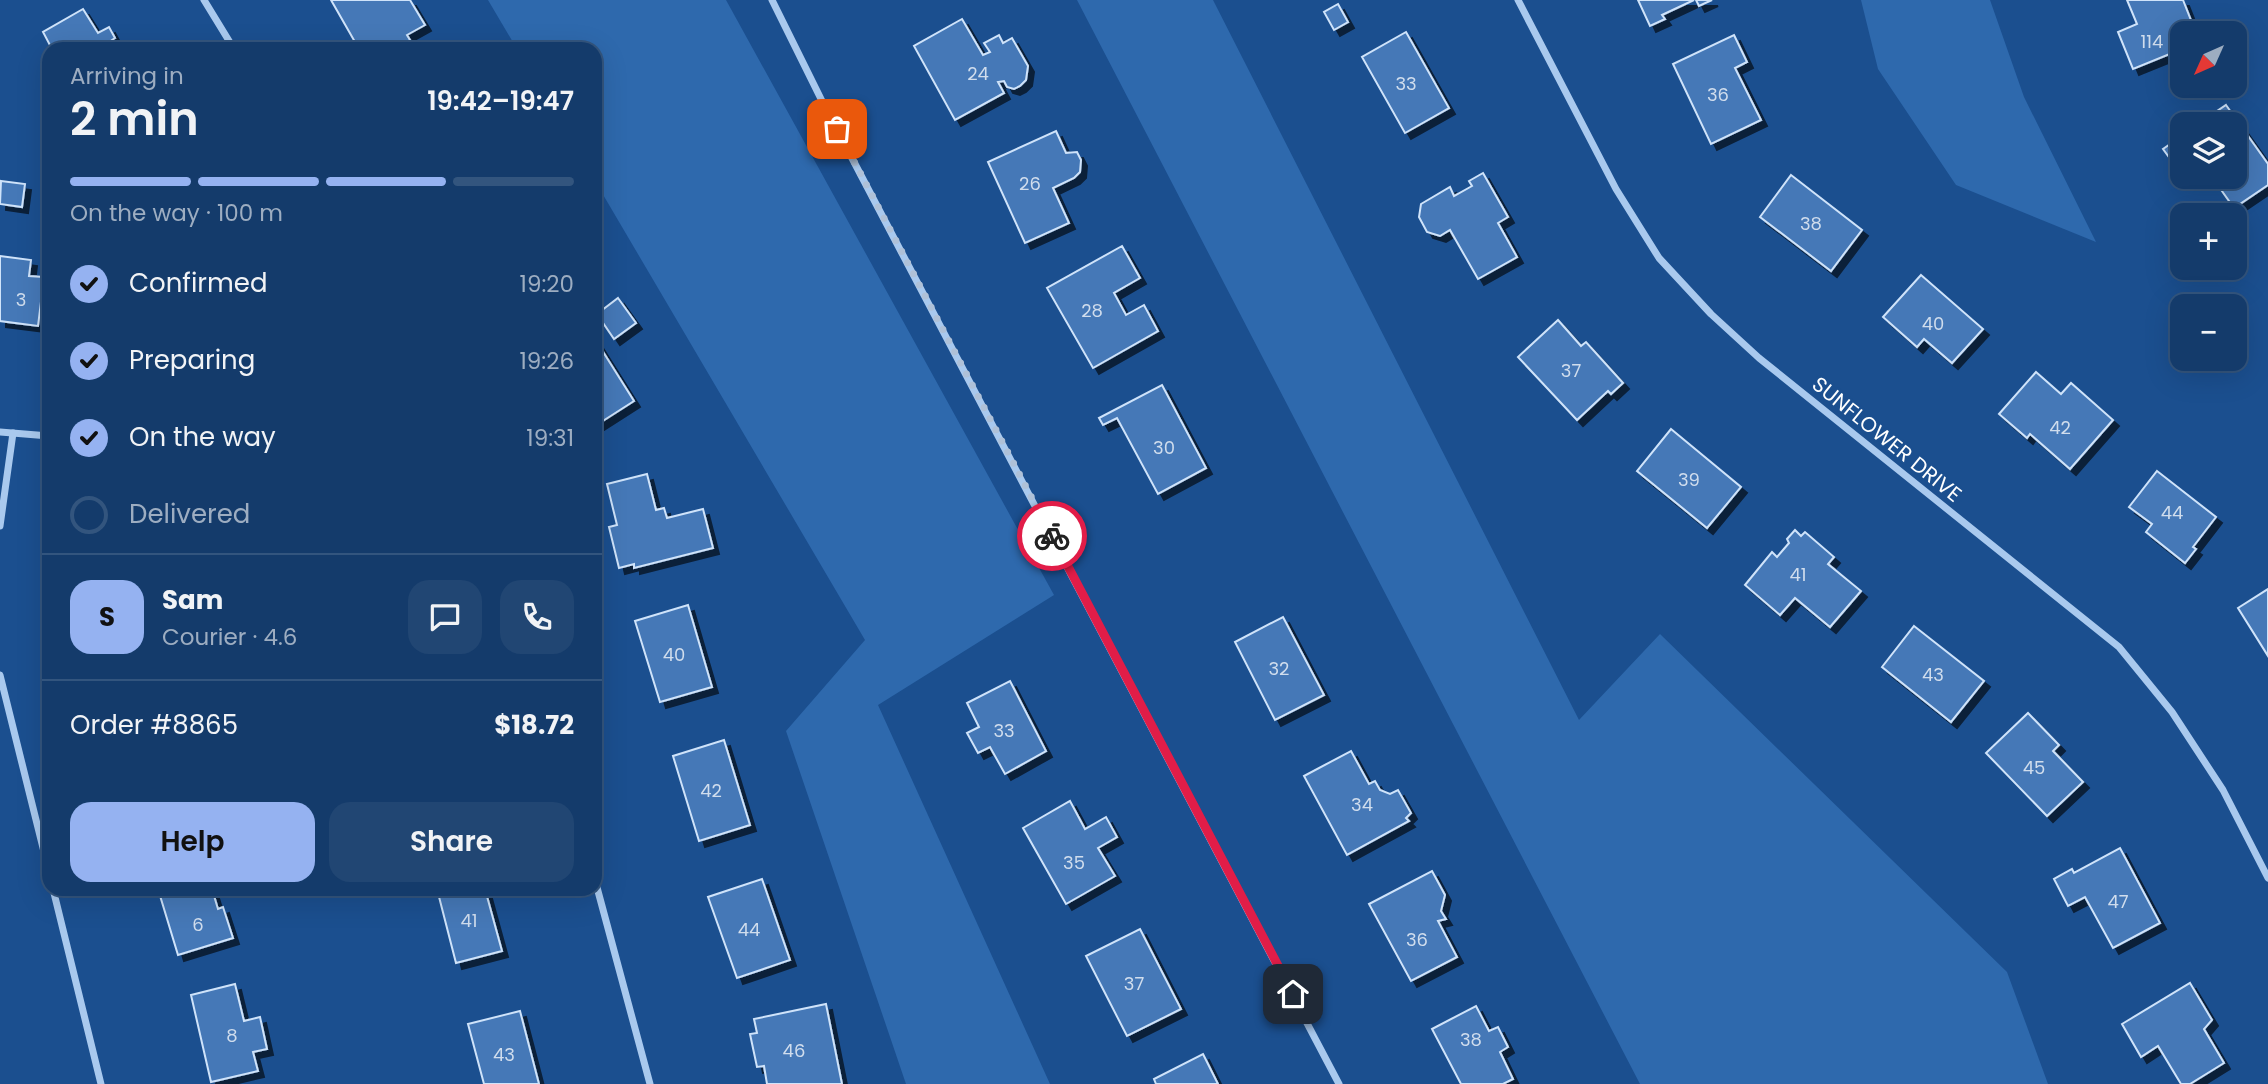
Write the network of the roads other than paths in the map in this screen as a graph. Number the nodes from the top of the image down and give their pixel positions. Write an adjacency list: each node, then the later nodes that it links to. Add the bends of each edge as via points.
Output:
1 (204, 0): 4 (street)
2 (772, 0): 16 (street)
3 (1518, 0): 11 (street, SUNFLOWER DRIVE, via 1616,189 1659,258 1759,358 2119,648 2172,712 2223,790)
4 (230, 42)
5 (0, 432): 6 (street)
6 (13, 433): 7 (street); 8 (street)
7 (42, 435)
8 (0, 526)
9 (0, 675): 10 (street)
10 (42, 844)
11 (2268, 878)
12 (55, 896): 14 (street)
13 (599, 896): 15 (street)
14 (101, 1084)
15 (650, 1084)
16 (1339, 1084)

